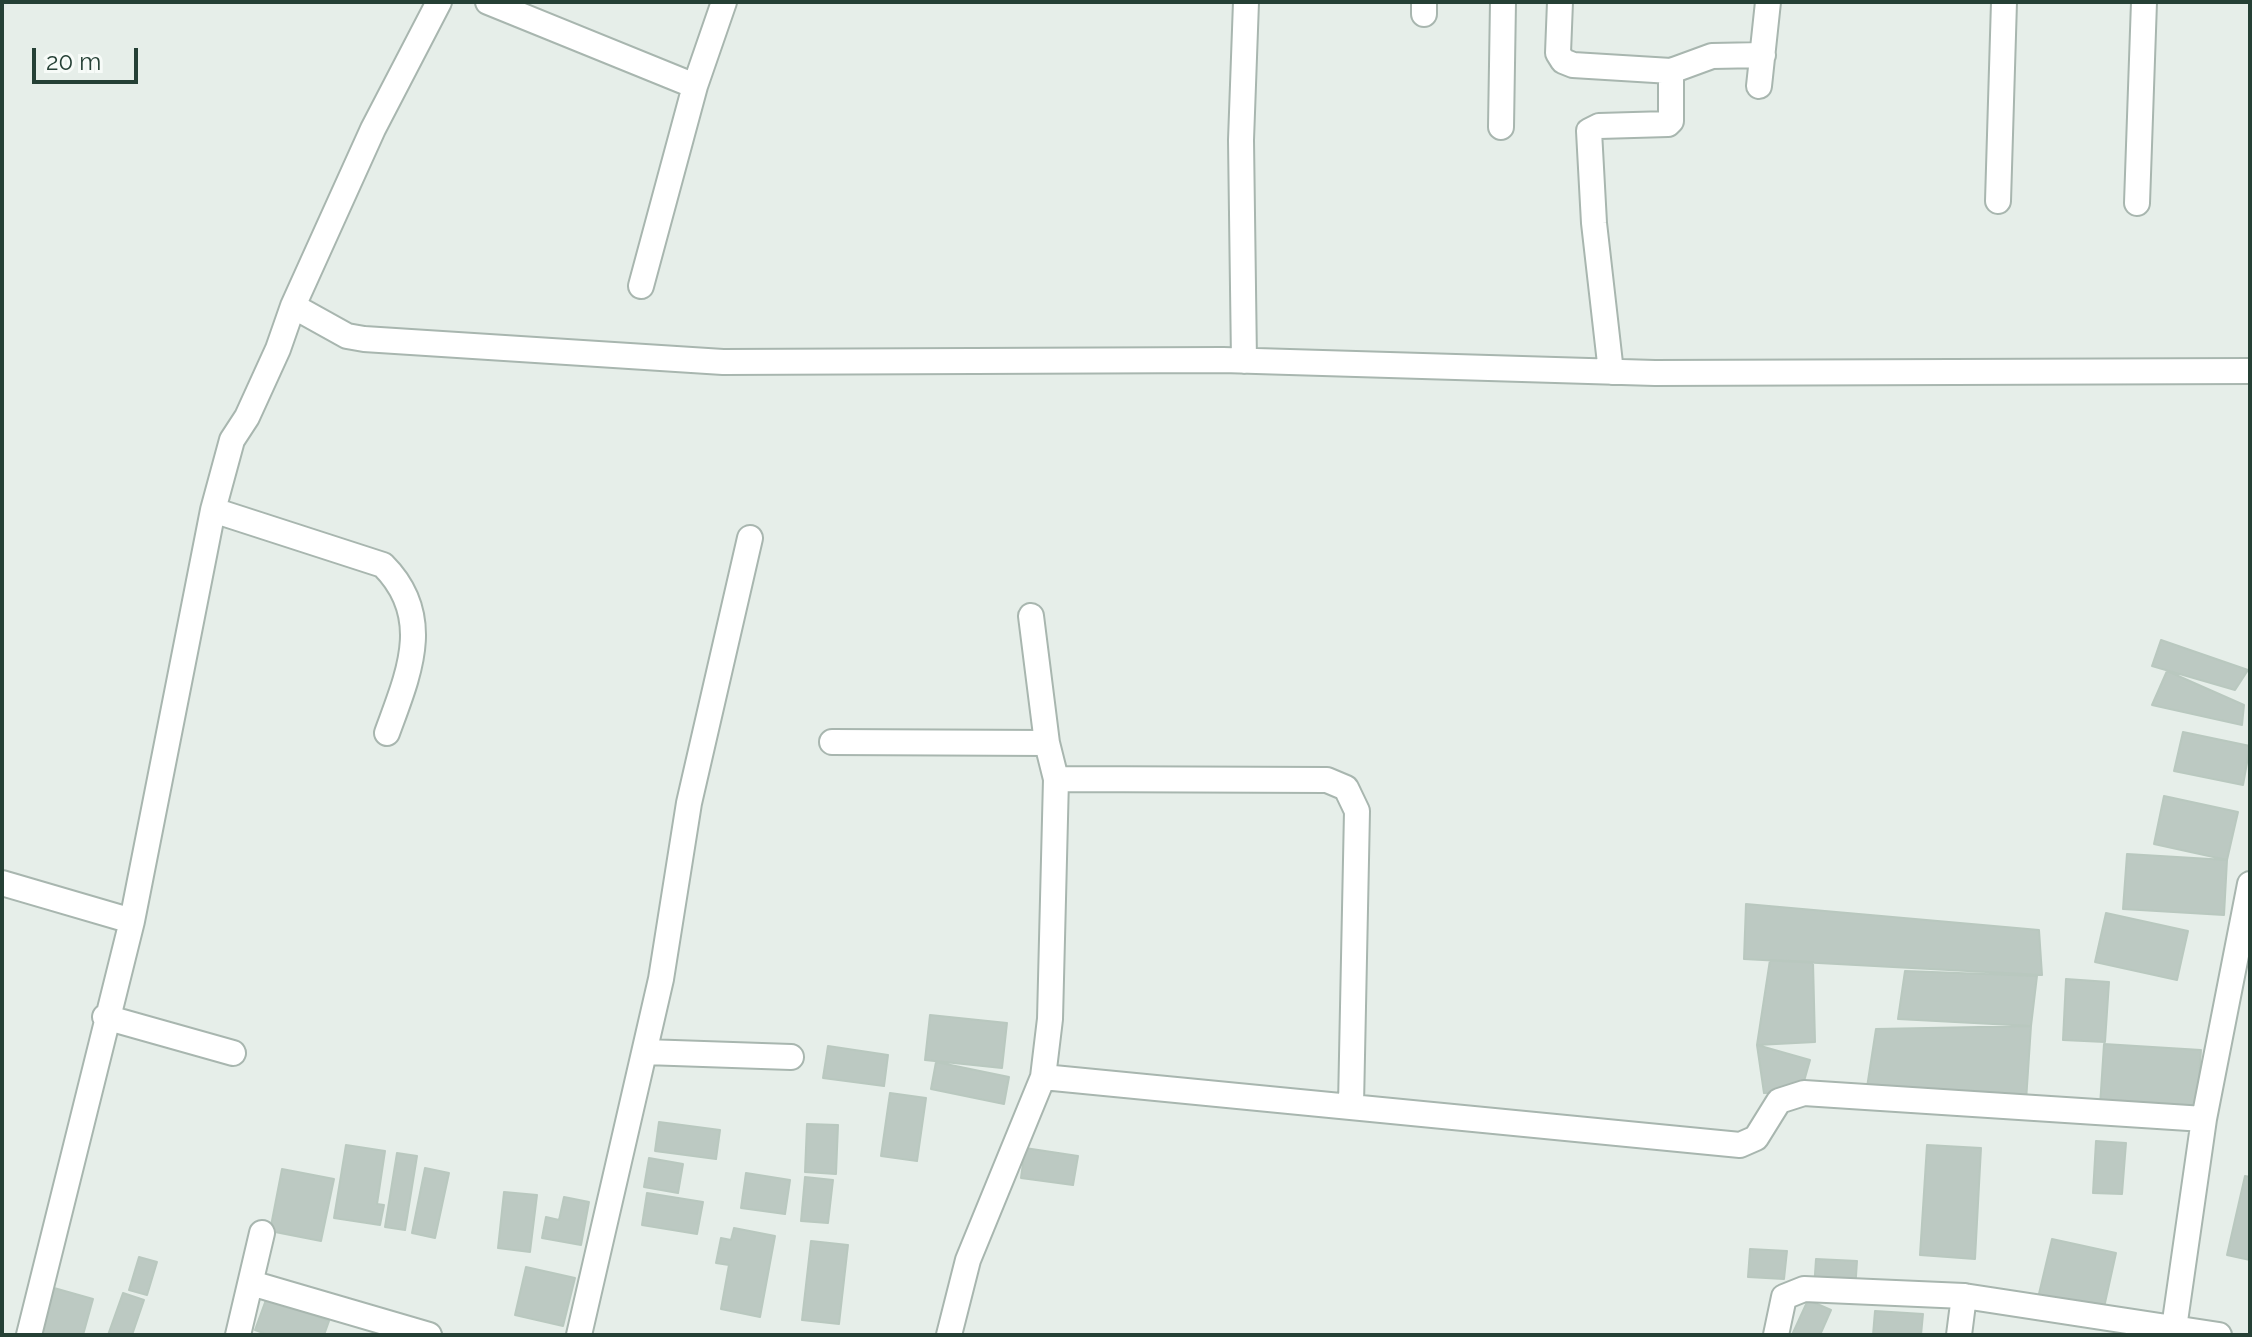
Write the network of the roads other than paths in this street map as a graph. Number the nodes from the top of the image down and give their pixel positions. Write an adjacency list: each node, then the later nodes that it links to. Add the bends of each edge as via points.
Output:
1 (439, 2): 18 (street, via 373,129)
2 (488, 2): 12 (street)
3 (724, 2): 12 (street)
4 (1246, 2): 19 (street, via 1241,140)
5 (1503, 2): 14 (street)
6 (1560, 2): 11 (street, via 1558,53 1563,61)
7 (1768, 2): 10 (street)
8 (2004, 2): 15 (street)
9 (2144, 2): 16 (street)
10 (1763, 55): 11 (street, via 1712,56); 13 (street)
11 (1671, 71): 21 (street, via 1668,124 1599,126 1589,131)
12 (695, 86): 17 (street)
13 (1759, 86)
14 (1501, 127)
15 (1998, 201)
16 (2137, 203)
17 (641, 286)
18 (293, 306): 19 (street, via 347,336 364,339 723,362); 22 (street, via 278,349 232,440)
19 (1244, 361): 21 (street)
20 (2250, 371): 21 (street)
21 (1611, 372)
22 (213, 510): 25 (street, via 383,565 400,583 413,634 413,663); 31 (street)
23 (750, 538): 34 (street, via 689,803)
24 (1031, 616): 27 (street)
25 (387, 733)
26 (832, 742): 27 (street)
27 (1047, 743): 28 (street)
28 (1056, 779): 37 (street, via 1050,1019); 38 (street, via 1327,780 1346,788 1357,811)
29 (2, 883): 31 (street)
30 (2250, 884): 32 (street)
31 (132, 921): 33 (street)
32 (2246, 921): 39 (street)
33 (105, 1017): 35 (street); 44 (street)
34 (645, 1052): 36 (street); 47 (street)
35 (233, 1053)
36 (791, 1057)
37 (1043, 1077): 38 (street); 48 (street, via 968,1260)
38 (1351, 1105): 39 (street, via 1740,1145 1756,1138 1779,1101 1804,1093)
39 (2204, 1119): 43 (street)
40 (262, 1233): 41 (street)
41 (251, 1283): 45 (street); 46 (street)
42 (1964, 1296): 43 (street); 49 (street, via 1793,1291 1784,1297); 50 (street)
43 (2173, 1332): 51 (street)
44 (29, 1335)
45 (238, 1335)
46 (429, 1335)
47 (579, 1335)
48 (949, 1335)
49 (1776, 1335)
50 (1959, 1335)
51 (2219, 1335)

